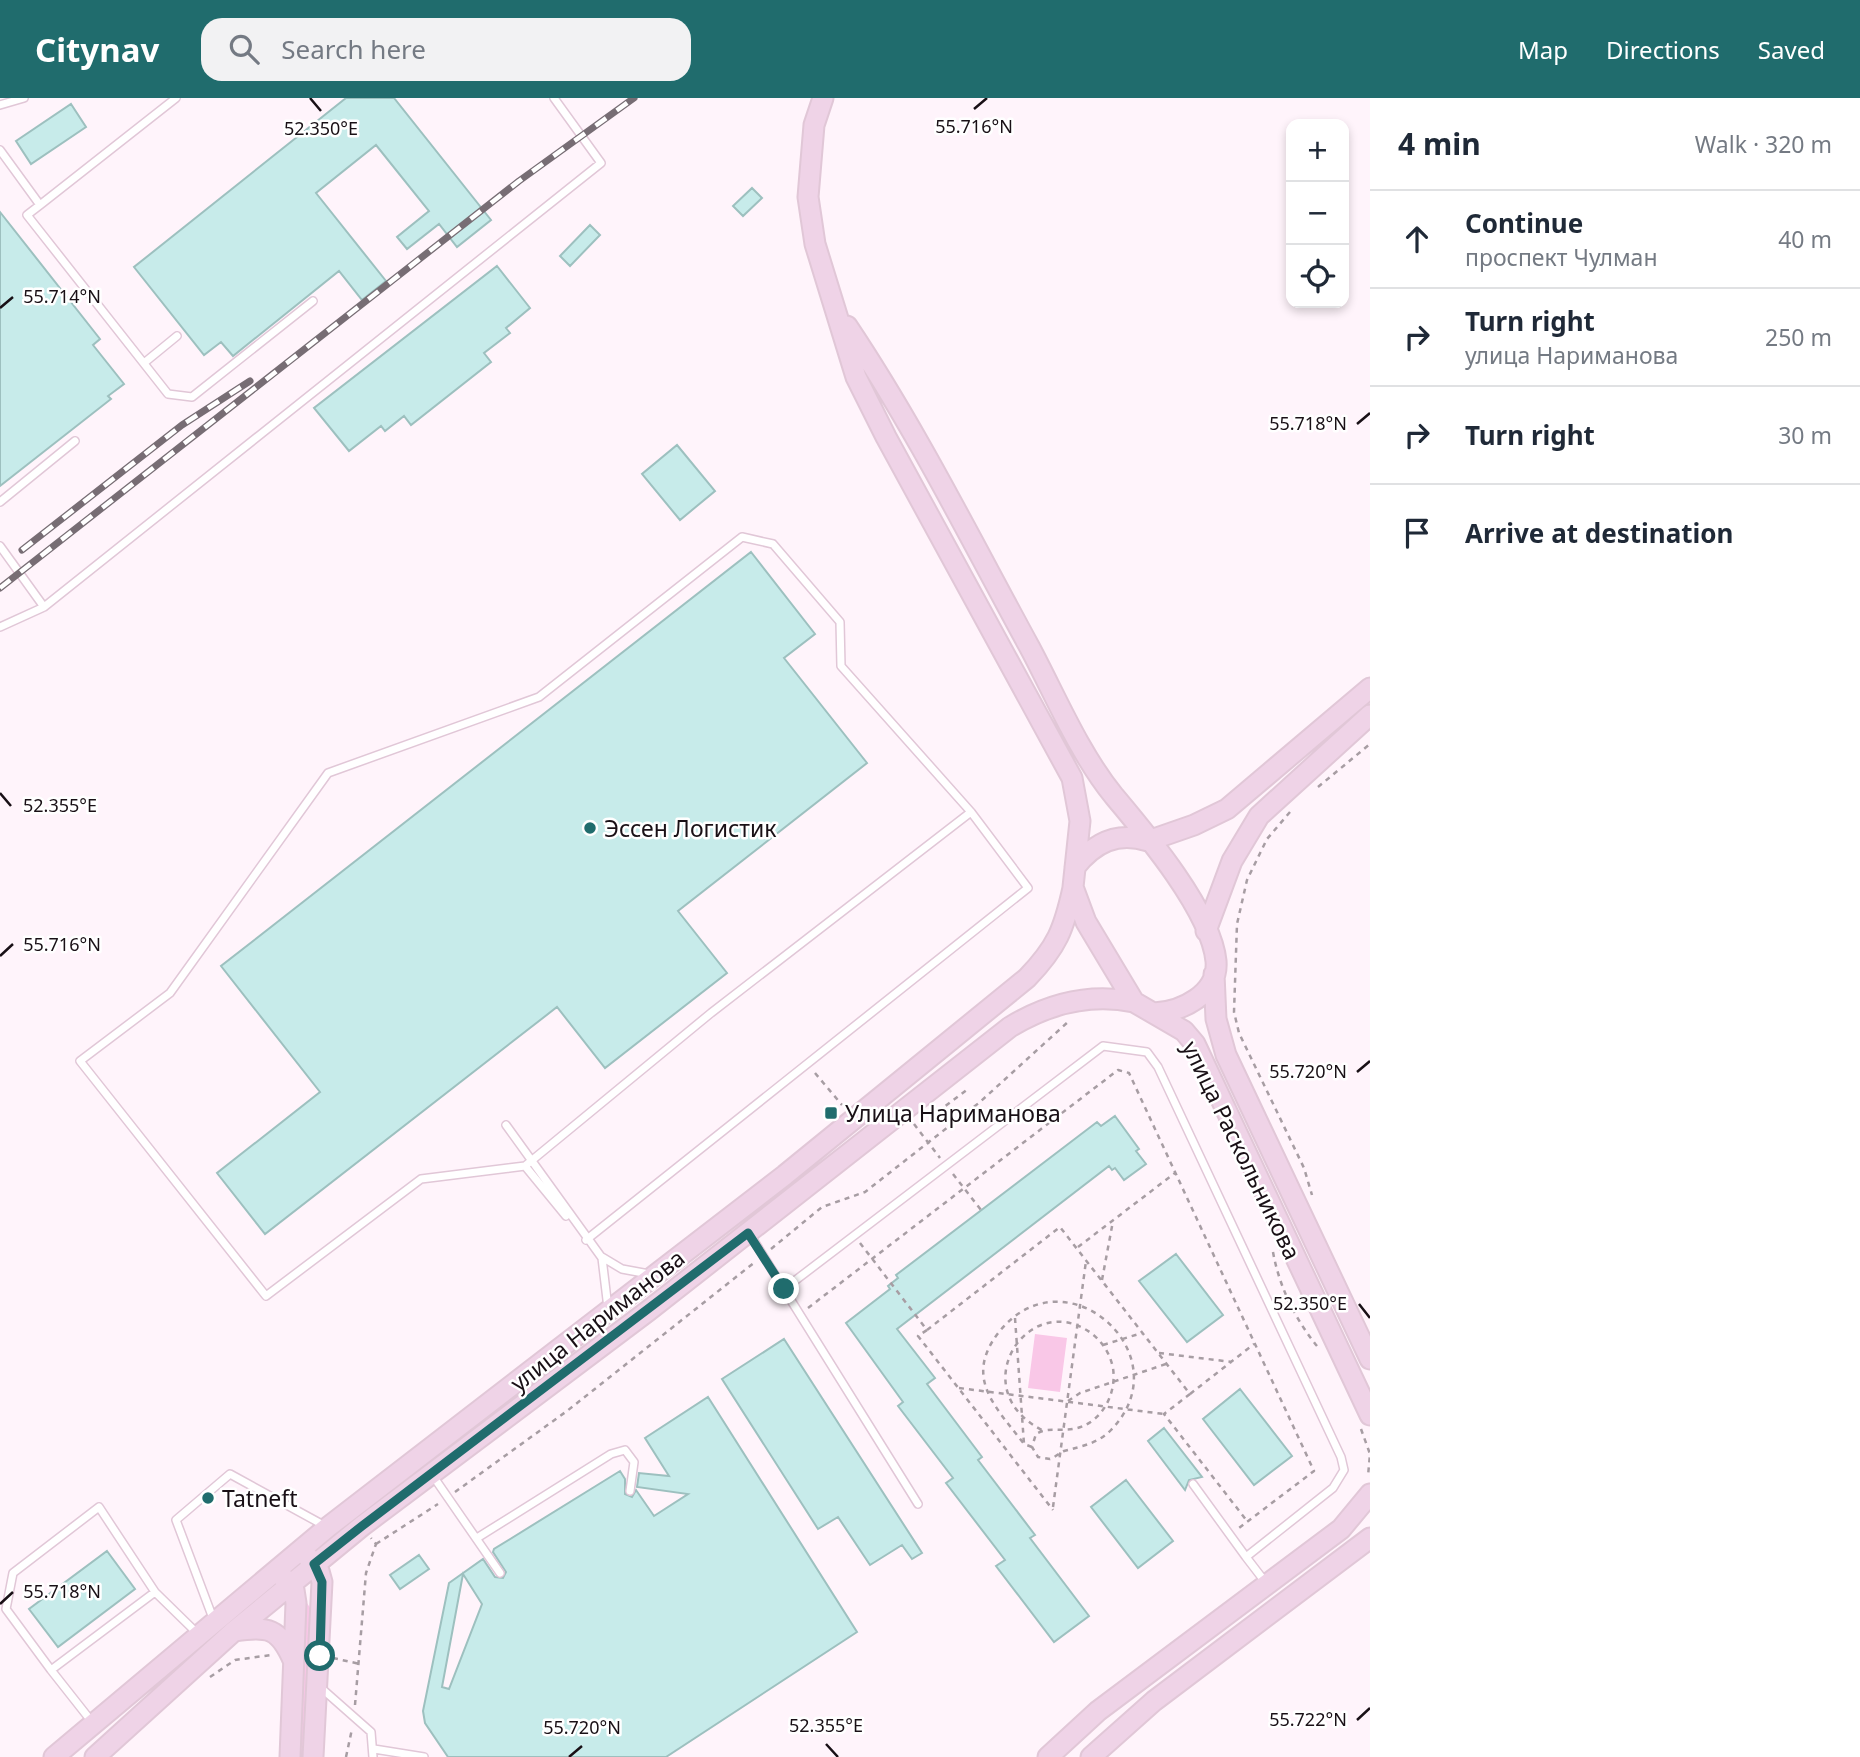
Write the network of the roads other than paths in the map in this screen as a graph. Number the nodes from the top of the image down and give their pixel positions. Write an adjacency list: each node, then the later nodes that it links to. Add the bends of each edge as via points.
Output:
1 (24, 98): 5 (lane)
2 (176, 98): 7 (lane)
3 (554, 98): 15 (lane, via 601,163)
4 (823, 98): 9 (main road, via 813,137 808,197 815,244)
5 (0, 105)
6 (0, 150): 7 (lane)
7 (40, 205): 11 (lane, via 27,215)
8 (313, 301): 11 (lane, via 192,397 168,394)
9 (835, 307): 20 (main road, улица Раскольникова, via 906,419 1092,764); 21 (main road, улица Нариманова, via 856,377 886,438 1072,778 1080,821)
10 (177, 336): 11 (lane)
11 (144, 363)
12 (75, 442): 13 (lane)
13 (0, 502)
14 (0, 546): 15 (lane)
15 (44, 607): 16 (lane)
16 (0, 627)
17 (1370, 688): 20 (main road, via 1227,809)
18 (1370, 715): 22 (main road, via 1259,816 1232,861)
19 (971, 812): 27 (lane, via 711,1013); 27 (lane, via 841,666 840,622 773,544 742,537 540,697 328,773 170,993 80,1061 266,1296 421,1179); 29 (lane, via 1028,888)
20 (1148, 841): 21 (main road, via 1126,837 1104,841 1093,847); 22 (main road, улица Раскольникова, via 1172,867)
21 (1073, 877): 24 (main road, via 1102,951); 31 (main road, улица Нариманова, via 1064,927 1051,953 1027,978 868,1110)
22 (1206, 931): 23 (main road, улица Раскольникова, via 1214,951)
23 (1214, 973): 25 (main road, via 1190,1004); 34 (main road, улица Раскольникова, via 1216,1019 1226,1055)
24 (1134, 1002): 25 (main road, улица Раскольникова); 28 (main road, улица Нариманова, via 1115,998 1075,1001 1028,1016)
25 (1154, 1013): 35 (main road, улица Раскольникова, via 1184,1031 1195,1044)
26 (506, 1125): 30 (lane)
27 (525, 1166): 29 (lane)
28 (748, 1233): 32 (lane); 36 (main road, улица Нариманова)
29 (586, 1240): 30 (lane)
30 (602, 1258): 31 (lane, via 622,1269); 33 (lane)
31 (653, 1275): 33 (main road, улица Нариманова)
32 (784, 1289): 40 (lane); 45 (lane, via 1103,1045 1147,1052 1158,1067 1344,1470 1333,1488)
33 (608, 1312): 41 (main road, улица Нариманова)
34 (1370, 1359)
35 (1363, 1416)
36 (432, 1474): 42 (lane); 44 (main road, улица Нариманова)
37 (1193, 1484): 45 (lane)
38 (1369, 1486): 48 (main road, via 1341,1529)
39 (630, 1491): 42 (lane, via 634,1462 625,1450 611,1454)
40 (918, 1504)
41 (328, 1527): 44 (main road, улица Нариманова); 50 (lane, via 230,1474 176,1520)
42 (477, 1538): 46 (lane)
43 (1370, 1538): 64 (main road, via 1154,1701)
44 (308, 1557): 47 (main road, улица Нариманова); 54 (main road, via 322,1582)
45 (1246, 1557): 48 (lane)
46 (500, 1573)
47 (283, 1578): 50 (main road, улица Нариманова); 51 (main road, улица Нариманова); 52 (main road, via 296,1603)
48 (1266, 1584): 63 (main road, via 1098,1711)
49 (155, 1592): 50 (lane); 53 (lane); 53 (lane, via 99,1507 13,1573 6,1609)
50 (207, 1629): 55 (main road, улица Нариманова)
51 (234, 1631): 52 (main road, via 259,1627 276,1632 286,1643); 59 (main road, улица Нариманова)
52 (286, 1657): 60 (main road)
53 (51, 1670): 55 (lane)
54 (318, 1686): 57 (lane, via 371,1732); 61 (main road)
55 (94, 1725): 56 (main road, улица Нариманова)
56 (61, 1752): 58 (main road, via 85,1748)
57 (373, 1753): 62 (lane)
58 (87, 1757)
59 (95, 1757)
60 (289, 1757)
61 (313, 1757)
62 (424, 1757)
63 (1048, 1757)
64 (1091, 1757)

